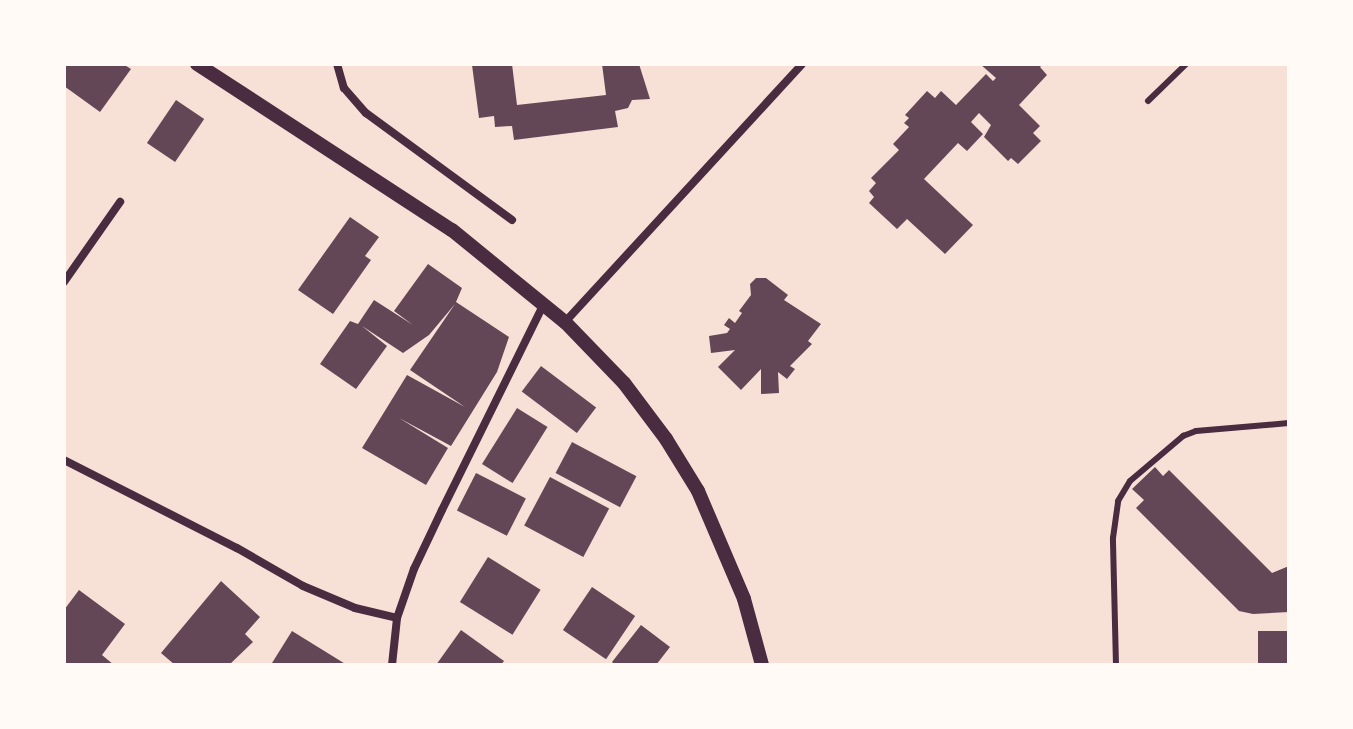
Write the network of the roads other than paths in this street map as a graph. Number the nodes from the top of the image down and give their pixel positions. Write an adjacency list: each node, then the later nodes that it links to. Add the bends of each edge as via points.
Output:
1 (198, 64): 9 (street, via 452,230)
2 (337, 64): 7 (street, via 344,88 366,113)
3 (802, 64): 10 (street)
4 (1186, 64): 5 (lane)
5 (1148, 101)
6 (120, 202): 8 (street)
7 (512, 220)
8 (64, 282)
9 (543, 306): 10 (street); 13 (street, via 430,533)
10 (565, 322): 15 (street, via 624,383 698,491 744,599)
11 (1289, 423): 16 (lane, via 1196,431 1130,481 1118,501 1113,538)
12 (64, 460): 13 (street, via 303,586 346,605)
13 (397, 618): 14 (street)
14 (392, 665)
15 (762, 665)
16 (1116, 665)

